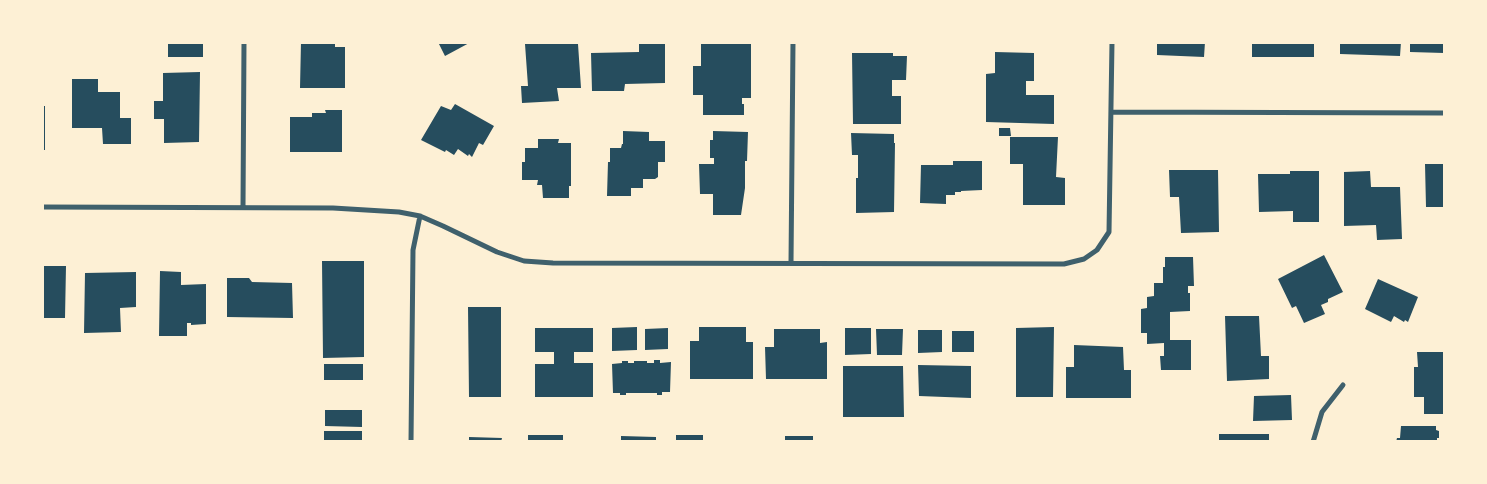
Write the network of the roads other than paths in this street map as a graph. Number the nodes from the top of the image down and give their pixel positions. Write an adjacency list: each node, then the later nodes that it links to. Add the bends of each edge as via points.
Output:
1 (244, 42): 7 (street)
2 (793, 42): 9 (street)
3 (1112, 42): 4 (street)
4 (1111, 112): 5 (street); 9 (street, via 1108,232 1097,250 1084,259 1064,264)
5 (1444, 112)
6 (42, 207): 7 (street)
7 (243, 207): 8 (street, via 377,209)
8 (420, 216): 9 (street, via 496,252 524,261); 11 (street, via 413,250)
9 (792, 263)
10 (1343, 385): 12 (street, via 1322,412)
11 (411, 442)
12 (1313, 442)

